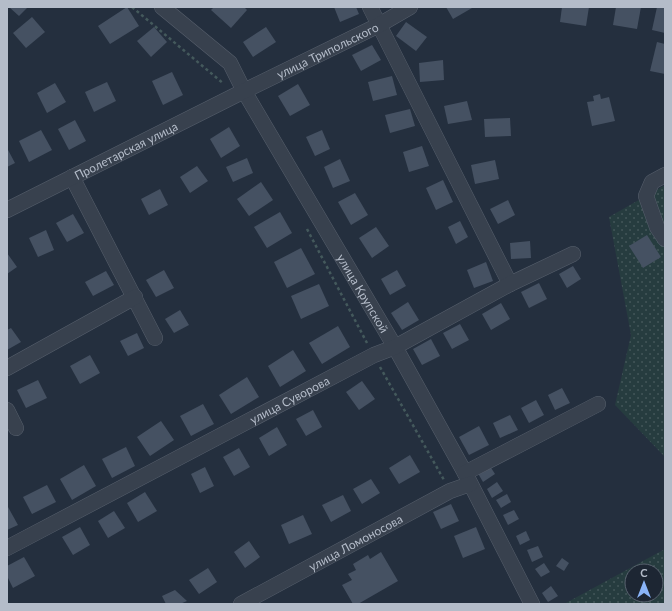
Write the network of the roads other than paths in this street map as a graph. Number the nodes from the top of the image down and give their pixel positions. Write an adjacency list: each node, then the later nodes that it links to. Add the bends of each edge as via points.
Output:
1 (162, 7): 5 (street, улица Крупской, via 230,63)
2 (370, 7): 4 (street)
3 (410, 7): 4 (street, улица Трипольского)
4 (379, 25): 5 (street, улица Трипольского); 11 (street)
5 (240, 92): 7 (street, Пролетарская улица); 14 (street, улица Крупской)
6 (665, 175): 9 (street, via 652,182 646,196 657,227)
7 (72, 177): 8 (street, Пролетарская улица); 12 (street)
8 (7, 210)
9 (665, 239)
10 (573, 254): 11 (street, улица Суворова)
11 (510, 284): 14 (street, улица Суворова)
12 (135, 297): 13 (street); 15 (street)
13 (155, 338)
14 (395, 346): 19 (street, улица Крупской); 20 (street, улица Суворова)
15 (7, 368)
16 (598, 404): 19 (street, улица Ломоносова)
17 (7, 410): 18 (street)
18 (16, 428)
19 (468, 478): 21 (street, улица Ломоносова, via 450,491); 22 (street, улица Крупской)
20 (7, 548)
21 (241, 604)
22 (532, 604)

